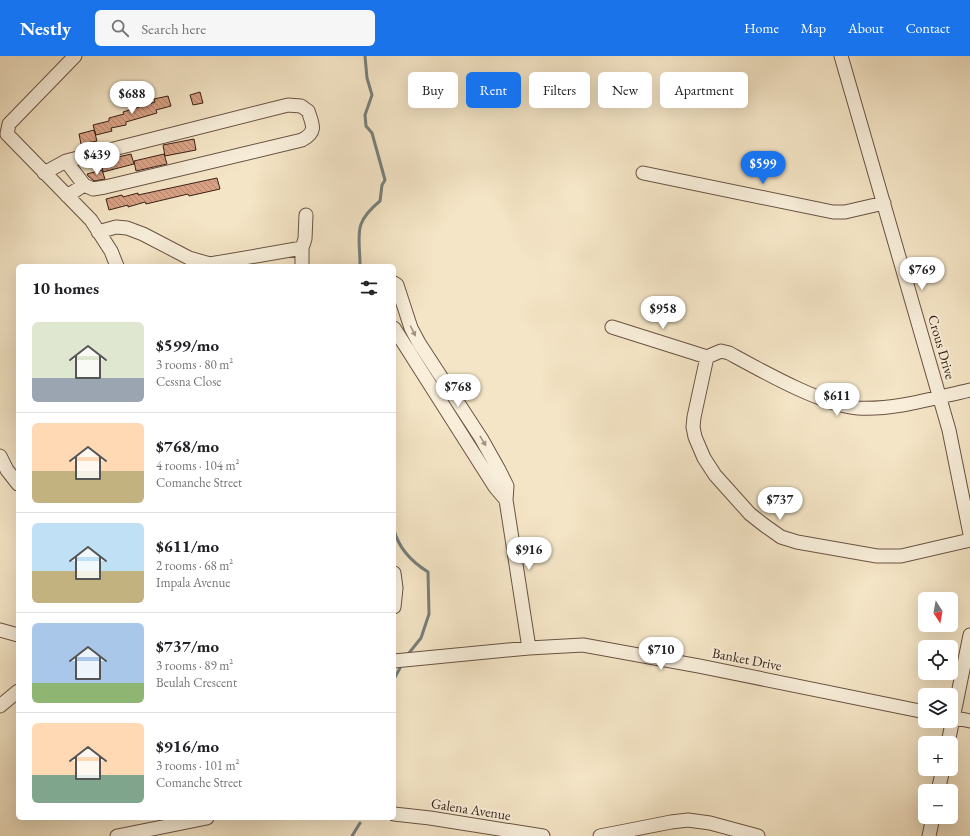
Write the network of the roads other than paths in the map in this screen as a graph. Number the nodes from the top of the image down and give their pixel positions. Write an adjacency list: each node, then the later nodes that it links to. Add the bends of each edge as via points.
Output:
1 (75, 56): 4 (street, via 9,124 7,130 10,139)
2 (841, 56): 8 (street, Crous Drive)
3 (66, 161): 4 (street); 6 (street); 6 (street, via 288,105 302,106 308,111 312,130 310,135 302,140 106,188)
4 (44, 172): 7 (street)
5 (643, 172): 8 (street, via 839,212)
6 (81, 187): 7 (street)
7 (67, 196): 10 (street, via 91,220)
8 (884, 202): 19 (street, Crous Drive)
9 (306, 215): 11 (street)
10 (98, 232): 11 (street, via 116,227 127,228 189,258 210,264); 12 (street)
11 (302, 248): 13 (street)
12 (116, 264)
13 (302, 264)
14 (396, 284): 22 (street, one-way to 22, via 419,343 499,470 507,486)
15 (612, 327): 17 (street)
16 (396, 331): 22 (street, via 495,487)
17 (706, 357): 19 (street, via 717,352 729,353 811,394 857,408 890,406); 24 (street, via 693,427 704,458 715,475 750,514 781,537 877,556 914,554)
18 (970, 390): 19 (street)
19 (940, 397): 23 (street, Crous Drive)
20 (0, 456): 21 (street)
21 (16, 481)
22 (506, 500): 28 (street)
23 (970, 534)
24 (970, 540)
25 (0, 630): 26 (street)
26 (16, 634)
27 (970, 635): 30 (street)
28 (529, 648): 29 (street, Banket Drive); 33 (street, Banket Drive, via 583,645 599,647)
29 (396, 661)
30 (958, 690)
31 (16, 693): 32 (street)
32 (0, 706)
33 (918, 711)
34 (958, 718): 35 (street)
35 (970, 721)
36 (396, 814): 40 (street, Galena Avenue)
37 (198, 820): 39 (street)
38 (932, 824): 43 (street)
39 (117, 836)
40 (543, 836)
41 (600, 836): 42 (street, via 688,820)
42 (758, 836)
43 (929, 836)

